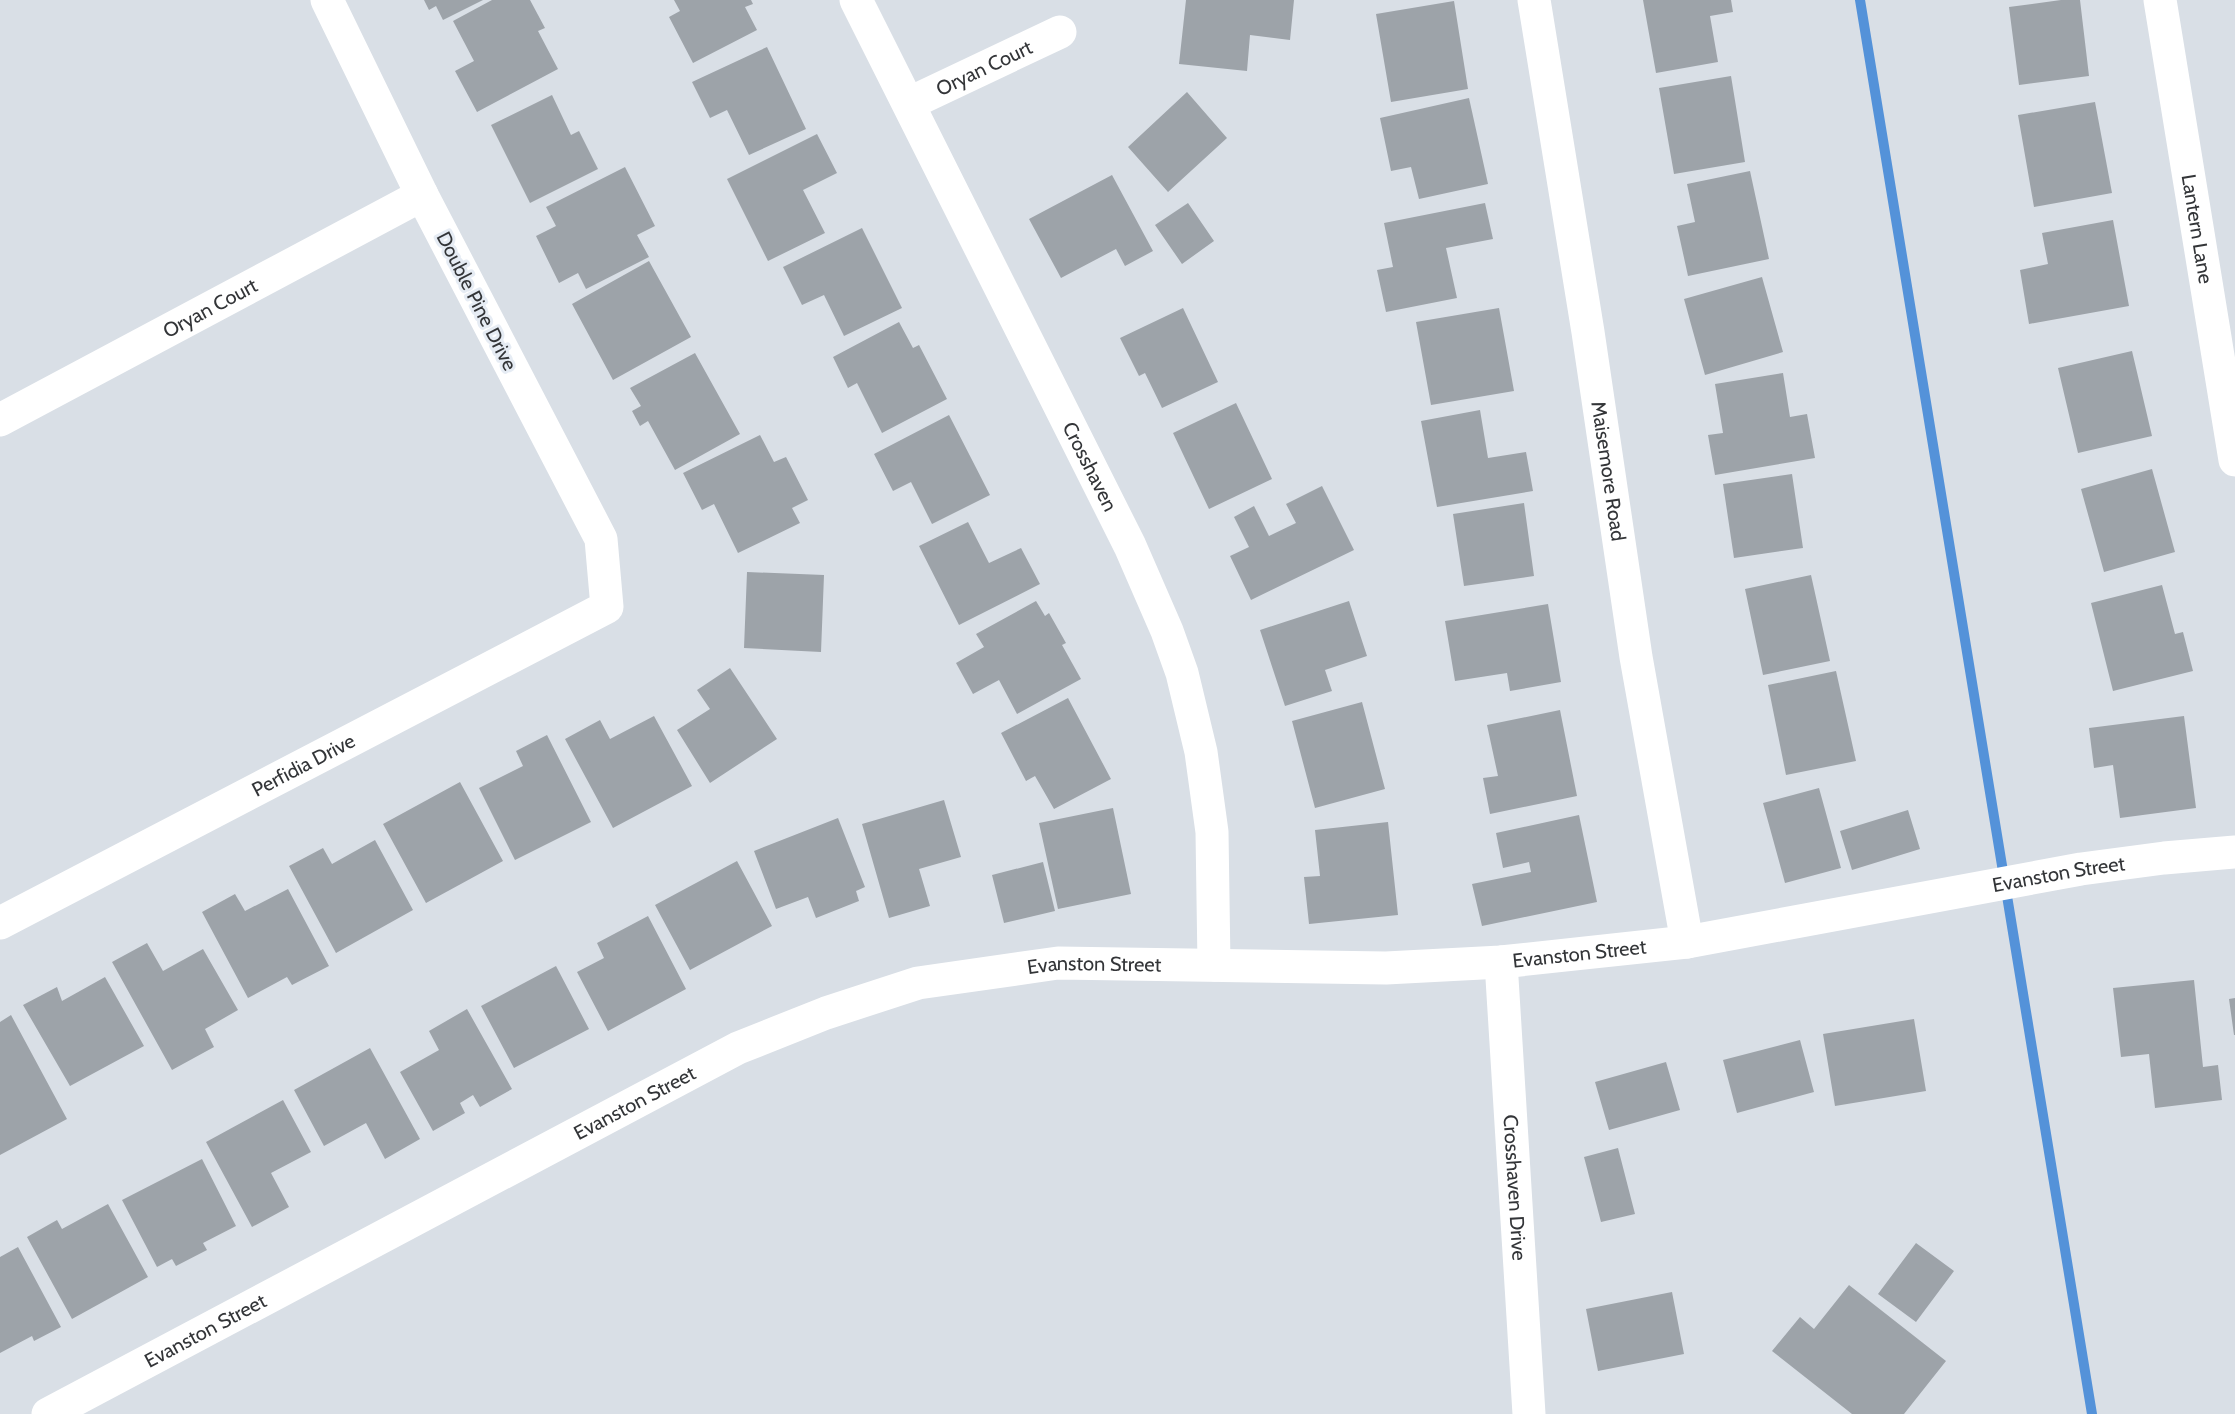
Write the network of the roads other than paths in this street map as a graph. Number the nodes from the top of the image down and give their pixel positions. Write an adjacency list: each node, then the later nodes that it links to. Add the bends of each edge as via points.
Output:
1 (327, 0): 7 (street, Double Pine Drive)
2 (856, 0): 6 (street, Crosshaven)
3 (1534, 0): 14 (street, Maisemore Road, via 1636,657)
4 (2160, 0): 8 (street, Lantern Lane)
5 (1060, 32): 6 (street, Oryan Court)
6 (910, 103): 16 (street, Crosshaven, via 1130,546 1182,673 1201,752 1212,832)
7 (422, 195): 9 (street, Oryan Court); 11 (street, Double Pine Drive, via 601,540)
8 (2228, 378): 10 (street, Lantern Lane)
9 (0, 420)
10 (2235, 460)
11 (607, 607): 13 (street, Perfidia Drive)
12 (2235, 852): 14 (street, Evanston Street, via 2043,876)
13 (0, 923)
14 (1687, 942): 15 (street, Evanston Street)
15 (1501, 962): 16 (street, Evanston Street, via 1386,968); 18 (street, Crosshaven Drive)
16 (1214, 965): 17 (street, Evanston Street, via 1058,963 918,983 826,1013 738,1048)
17 (48, 1414)
18 (1529, 1414)

